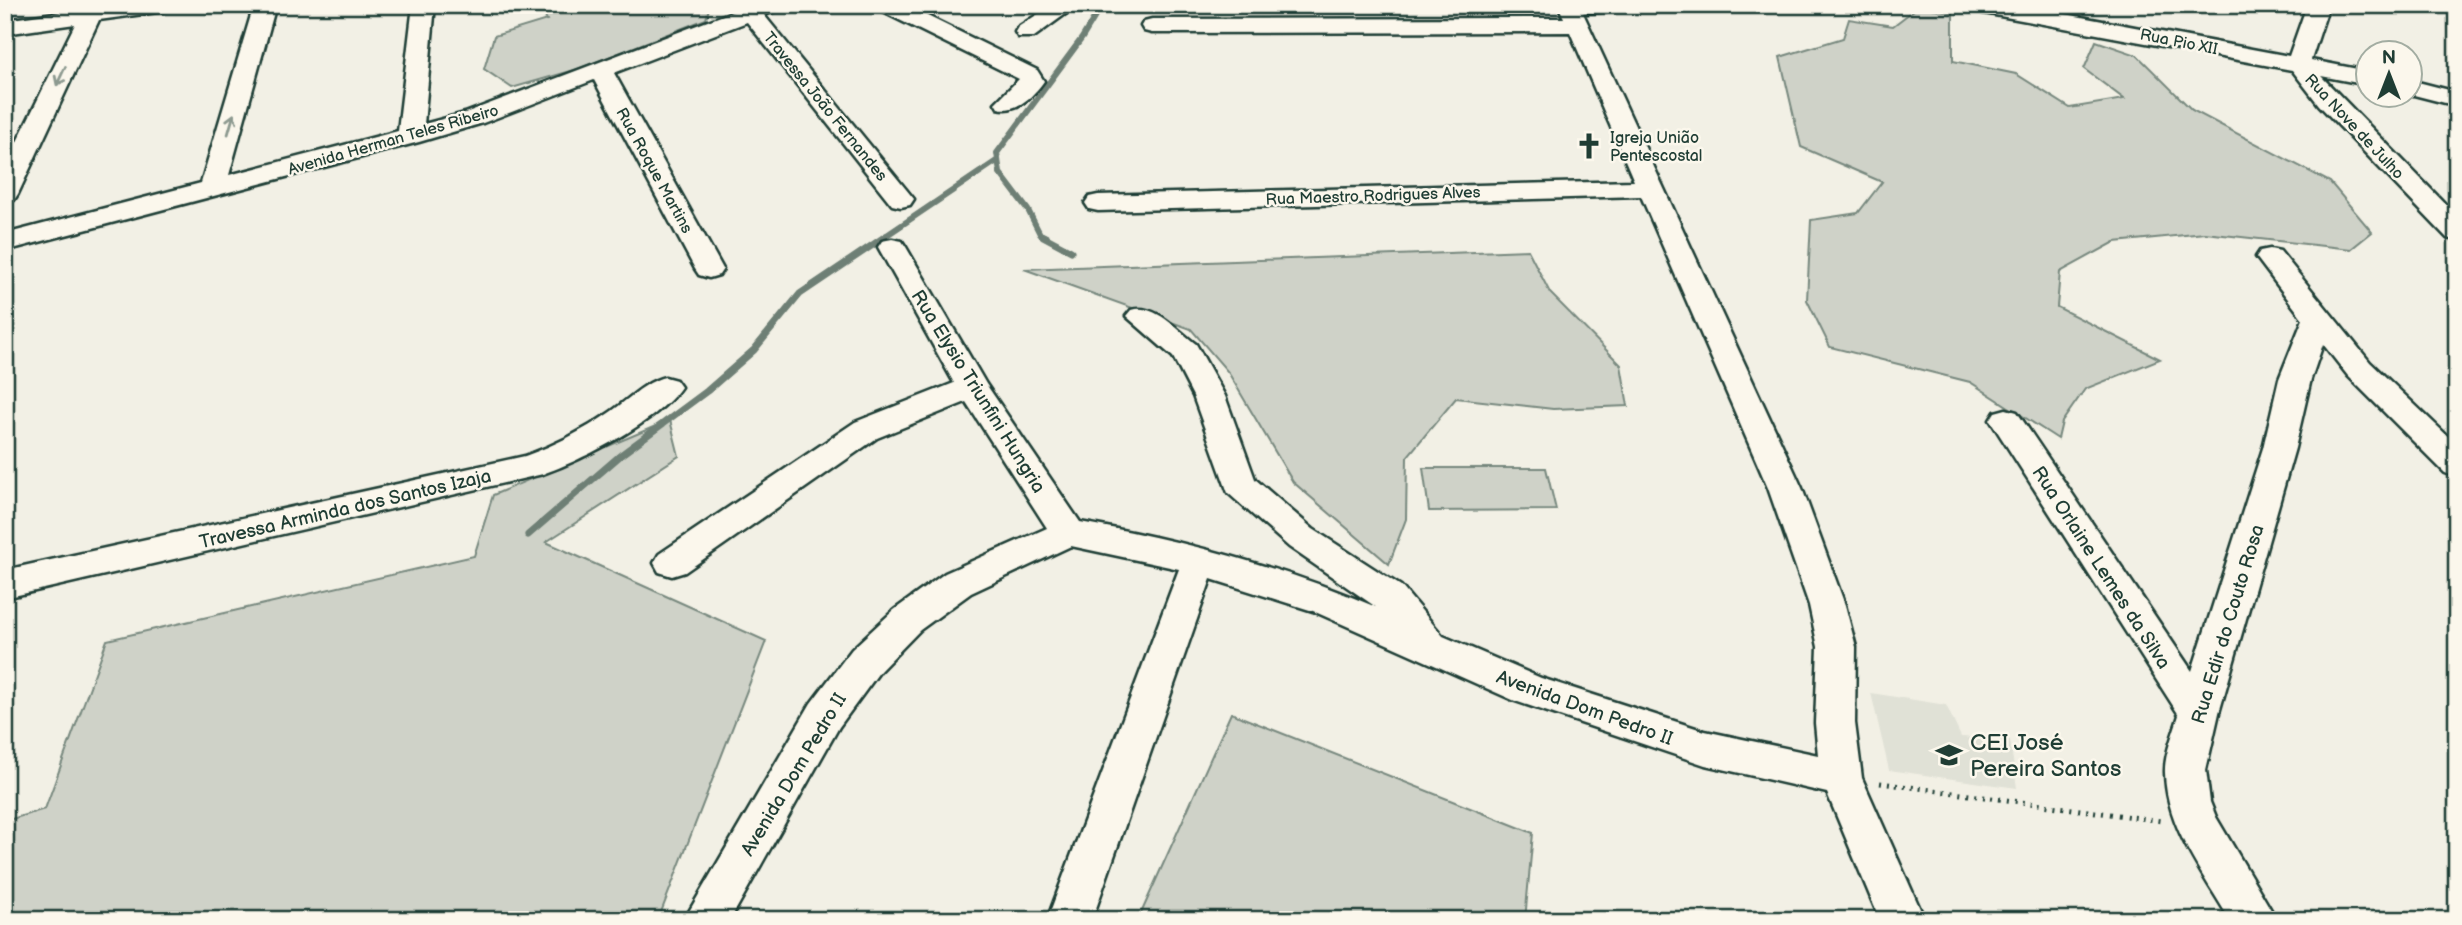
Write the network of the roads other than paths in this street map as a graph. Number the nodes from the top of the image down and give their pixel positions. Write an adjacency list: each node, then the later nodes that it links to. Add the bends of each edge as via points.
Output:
1 (158, 5): 10 (street)
2 (265, 5): 24 (street, one-way to 2)
3 (424, 5): 22 (street)
4 (887, 5): 21 (street, via 1029,75 1031,81)
5 (1067, 5): 15 (street)
6 (1616, 5): 11 (street)
7 (1978, 5): 12 (street, Rua Pio XII)
8 (2318, 5): 16 (street, Rua Nove de Julho)
9 (761, 9): 17 (street, Avenida Herman Teles Ribeiro); 26 (street, Travessa João Fernandes)
10 (93, 10): 14 (street); 25 (street, one-way to 25)
11 (1572, 12): 13 (street); 23 (street)
12 (2095, 12): 16 (street, Rua Pio XII)
13 (1152, 26)
14 (5, 27)
15 (1026, 32)
16 (2298, 63): 18 (street, Rua Pio XII); 28 (street, Rua Nove de Julho, via 2328,100)
17 (601, 71): 22 (street, Avenida Herman Teles Ribeiro); 32 (street, Rua Roque Martins)
18 (2354, 75)
19 (2424, 91): 20 (street)
20 (2457, 99)
21 (1007, 103)
22 (411, 137): 24 (street, Avenida Herman Teles Ribeiro)
23 (1649, 187): 27 (street, Rua Maestro Rodrigues Alves); 45 (street, via 1785,488 1827,606 1837,647 1835,723)
24 (212, 189): 29 (street, Avenida Herman Teles Ribeiro)
25 (5, 194)
26 (901, 199)
27 (1098, 203)
28 (2457, 232)
29 (5, 243)
30 (892, 247): 36 (street, Rua Elysio Triunfini Hungria)
31 (2270, 257): 34 (street)
32 (709, 269)
33 (1141, 316): 43 (street, via 1185,351 1209,396 1240,485 1301,538 1388,596)
34 (2318, 319): 38 (street, via 2359,369); 44 (street, Rua Edir do Couto Rosa, via 2295,379 2280,448)
35 (665, 387): 42 (street, Travessa Arminda dos Santos Izaja, via 576,448 531,466)
36 (972, 388): 39 (street, Rua Elysio Triunfini Hungria); 41 (street, via 866,429)
37 (2006, 420): 44 (street, Rua Orlaine Lemes da Silva)
38 (2457, 465)
39 (1069, 533): 40 (street, Avenida Dom Pedro II); 46 (street, Avenida Dom Pedro II, via 958,583 907,620 866,660 825,715)
40 (1200, 561): 43 (street, Avenida Dom Pedro II, via 1326,601); 47 (street)
41 (672, 563)
42 (5, 584)
43 (1433, 648): 45 (street, Avenida Dom Pedro II, via 1529,690 1693,745)
44 (2199, 713): 49 (street, Rua Edir do Couto Rosa, via 2185,771 2189,802 2198,826)
45 (1841, 778): 48 (street)
46 (706, 920)
47 (1069, 920)
48 (1903, 920)
49 (2255, 920)

